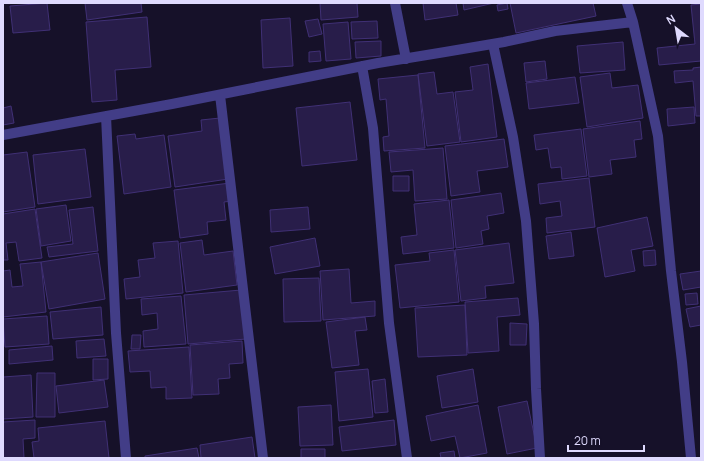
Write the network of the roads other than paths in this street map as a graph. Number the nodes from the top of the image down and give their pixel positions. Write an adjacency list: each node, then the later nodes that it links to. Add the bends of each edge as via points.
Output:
1 (395, 3): 5 (street)
2 (627, 3): 3 (street)
3 (633, 22): 4 (street, via 555,31); 15 (street, via 658,136)
4 (493, 44): 5 (street); 13 (street, via 513,137 526,221)
5 (406, 59): 6 (street)
6 (362, 66): 7 (street); 12 (street, via 373,128 389,323)
7 (220, 95): 8 (street); 11 (street)
8 (106, 116): 9 (street); 10 (street, via 116,333)
9 (3, 135)
10 (126, 458)
11 (263, 458)
12 (407, 458)
13 (540, 458)
14 (684, 458): 15 (street)
15 (691, 458)

